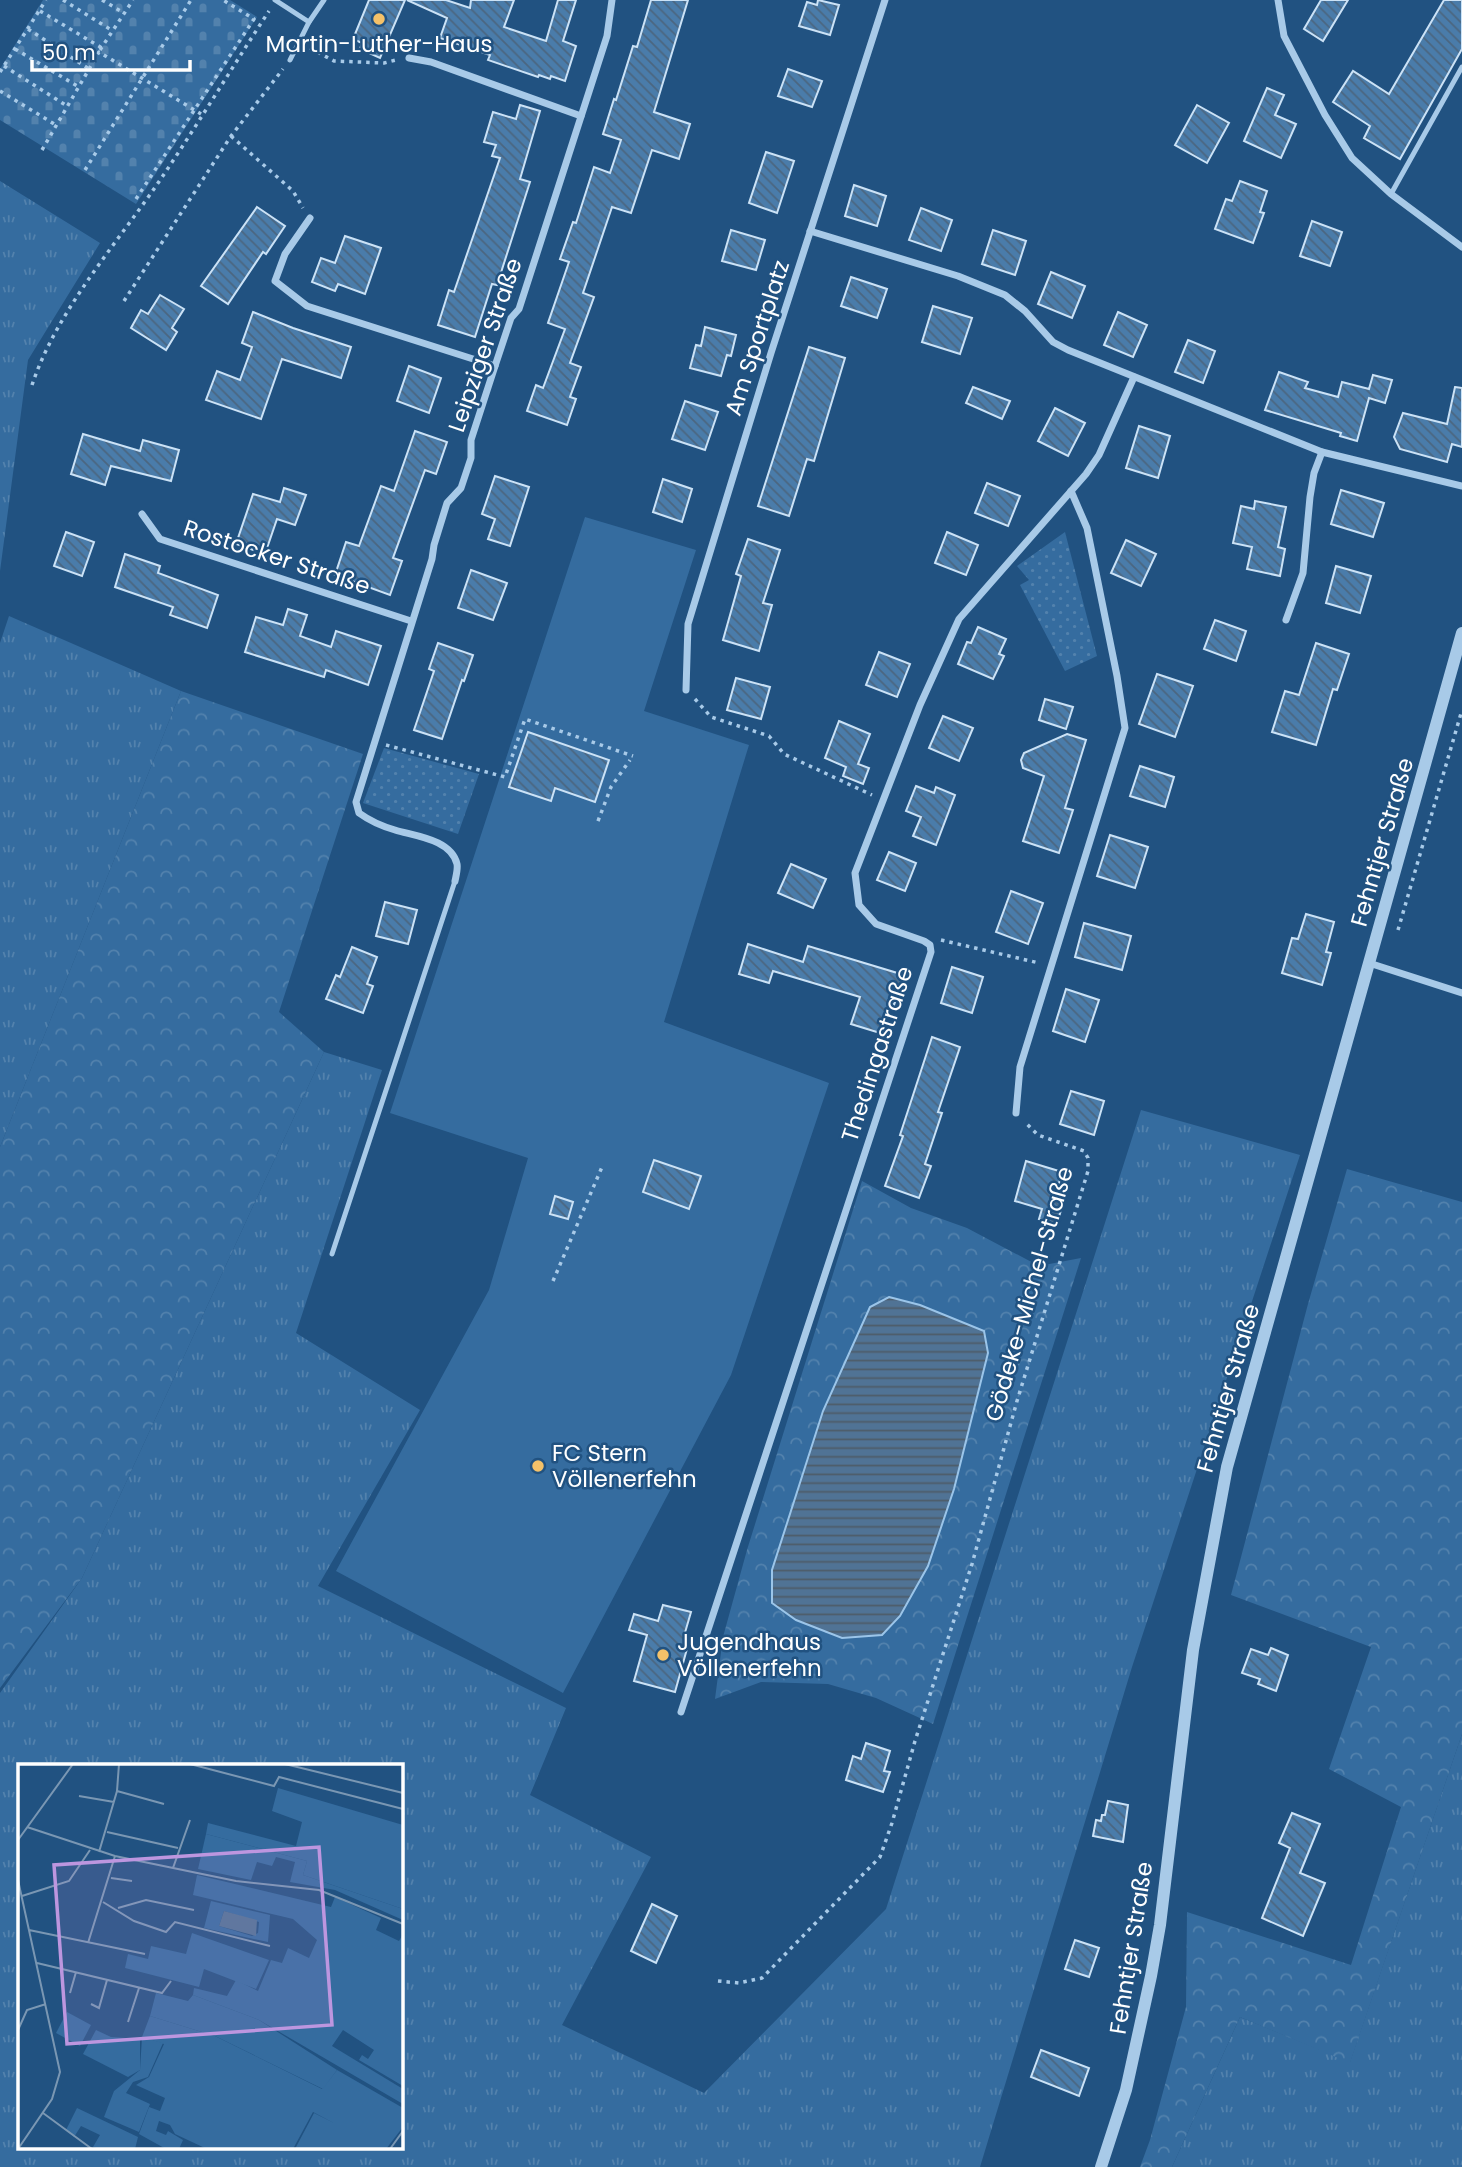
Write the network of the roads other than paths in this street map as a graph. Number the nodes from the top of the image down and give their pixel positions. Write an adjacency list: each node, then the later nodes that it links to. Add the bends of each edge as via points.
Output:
1 (275, 0): 6 (lane)
2 (324, 0): 6 (lane)
3 (611, 0): 10 (street, Leipziger Straße, via 607,36)
4 (885, 0): 13 (street, Am Sportplatz)
5 (1278, 0): 11 (street, via 1284,36 1325,115 1352,158)
6 (309, 22): 8 (lane)
7 (409, 58): 10 (street)
8 (290, 60)
9 (1462, 67): 11 (lane)
10 (581, 116): 15 (street, Leipziger Straße, via 519,309 511,318)
11 (1391, 194): 14 (street)
12 (310, 218): 15 (street, via 285,254 275,281 286,290 307,306)
13 (810, 231): 16 (street, via 1005,295 1053,342); 24 (street, Am Sportplatz, via 688,624)
14 (1462, 247)
15 (495, 366): 22 (street, Leipziger Straße, via 471,440 471,458 461,488 447,503)
16 (1134, 377): 17 (street); 19 (street, Thedingastraße, via 1098,455)
17 (1322, 452): 18 (street); 21 (street, via 1312,485 1303,573)
18 (1462, 486)
19 (1071, 491): 28 (street, via 1087,528 1125,728 1020,1068); 30 (street, Thedingastraße, via 959,619 920,705 855,873 859,905 876,924 930,945 929,960)
20 (142, 514): 22 (street, Rostocker Straße, via 160,539)
21 (1286, 620)
22 (411, 621): 25 (street, Leipziger Straße, via 356,802 359,813 373,822 419,836 451,853 457,864)
23 (1462, 633): 26 (street, Fehntjer Straße)
24 (686, 690)
25 (455, 881): 29 (lane)
26 (1369, 963): 27 (street); 31 (street, Fehntjer Straße, via 1217,1509 1193,1650 1160,1925 1126,2090)
27 (1462, 993)
28 (1016, 1113)
29 (332, 1254)
30 (681, 1712)
31 (1101, 2167)

